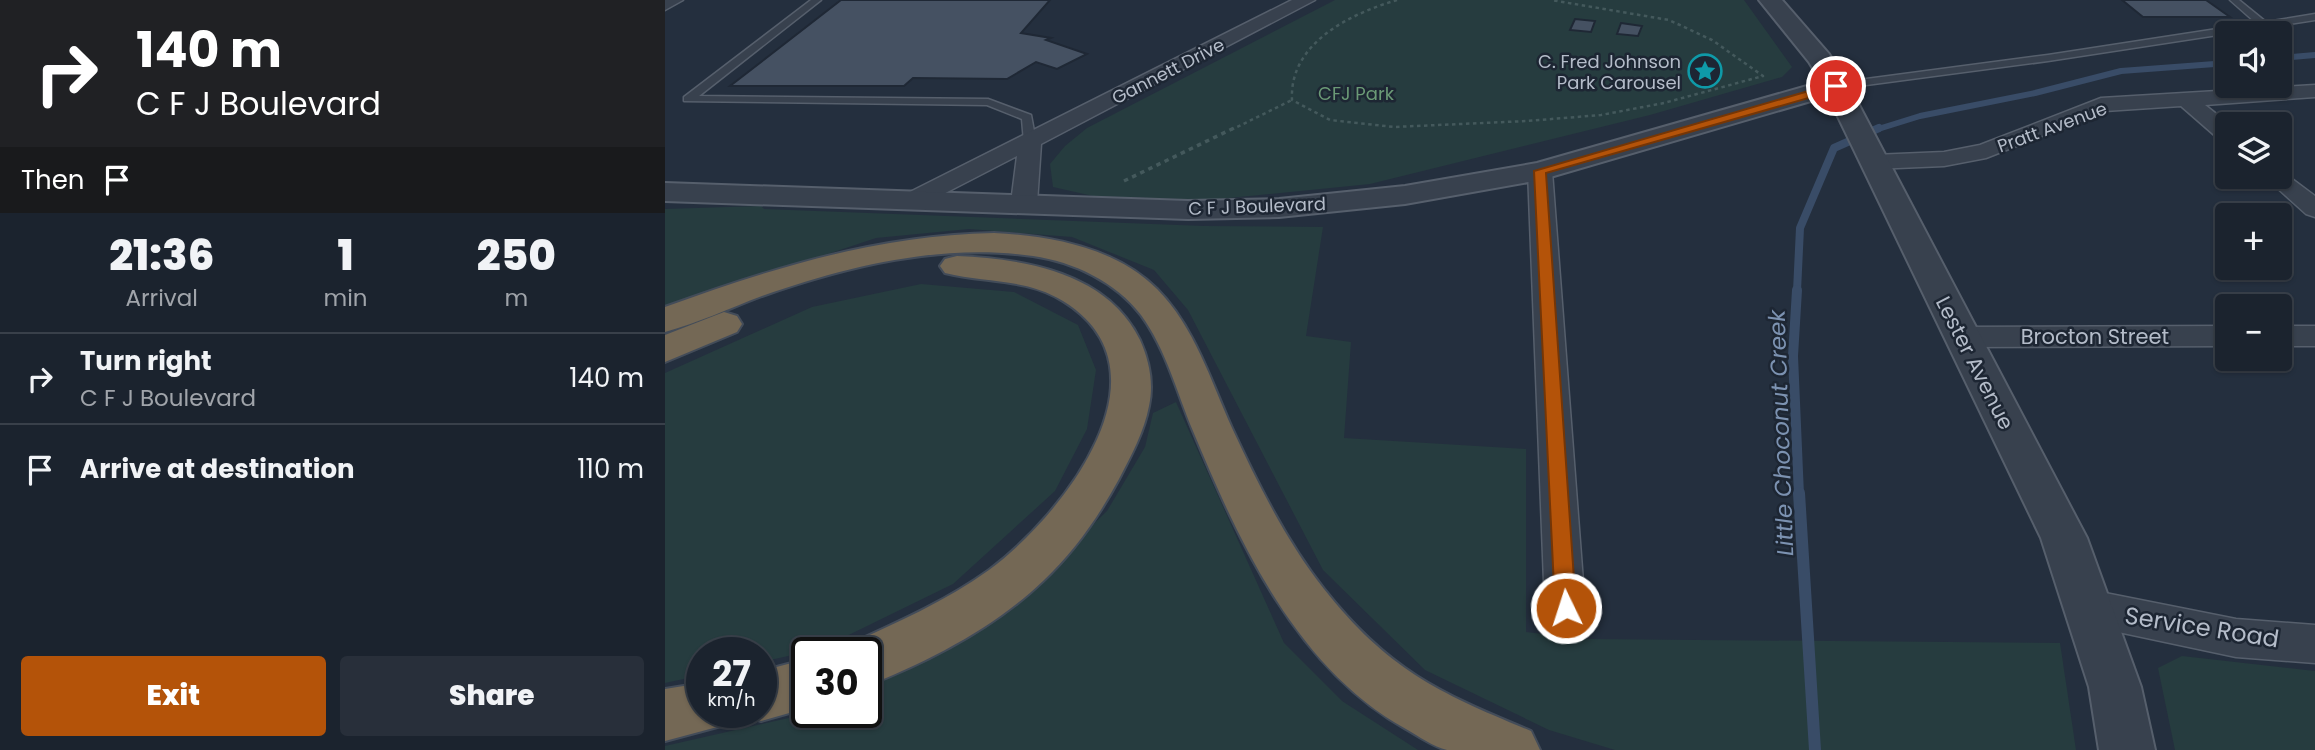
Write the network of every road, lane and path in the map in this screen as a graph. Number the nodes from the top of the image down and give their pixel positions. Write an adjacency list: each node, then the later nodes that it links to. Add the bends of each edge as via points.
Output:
1 (674, 0): 8 (street)
2 (817, 0): 18 (lane, via 688,99 988,102 1027,117)
3 (1306, 0): 18 (street, Gannett Drive)
4 (1397, 0): 16 (path, via 1314,40 1296,66)
5 (1551, 0): 16 (path, via 1655,16 1682,25 1715,40 1763,76 1664,103 1601,115 1527,121 1394,127 1330,120)
6 (1770, 0): 13 (street, Lester Avenue, via 1820,59)
7 (2234, 0): 10 (lane)
8 (665, 5)
9 (2315, 17): 11 (lane)
10 (2259, 21)
11 (2292, 21)
12 (2215, 33): 13 (lane)
13 (1836, 86): 19 (street, Lester Avenue); 20 (street, C F J Boulevard)
14 (2315, 91): 15 (street, Pratt Avenue)
15 (2185, 99): 17 (street); 19 (street, Pratt Avenue, via 2101,105 1986,151 1944,159)
16 (1292, 100): 21 (path)
17 (2215, 124)
18 (1030, 142): 24 (street, Gannett Drive); 25 (street)
19 (1872, 158): 31 (street, Lester Avenue)
20 (1540, 171): 25 (street, C F J Boulevard, via 1405,195 1279,208 1188,210); 33 (street)
21 (1119, 183)
22 (2291, 189): 26 (street)
23 (665, 192): 24 (street, C F J Boulevard)
24 (915, 199): 25 (street, C F J Boulevard)
25 (1024, 203)
26 (2315, 209)
27 (665, 320): 39 (highway, via 798,271 916,244 1017,244 1061,251 1107,269 1154,307 1236,482 1287,578 1319,623 1381,685 1442,722)
28 (2215, 336): 31 (street, Brocton Street)
29 (2292, 336): 30 (street)
30 (2315, 336)
31 (1962, 337): 34 (street, Lester Avenue, via 2064,538)
32 (665, 349): 36 (highway, via 825,285 871,272 928,266 984,268 1044,278 1080,294 1100,308 1115,327 1128,348 1132,387 1125,419 1083,498 1045,549 1002,587)
33 (1566, 608)
34 (2090, 608): 35 (street, Service Road, via 2236,638); 40 (street, Lester Avenue, via 2115,687)
35 (2315, 644)
36 (882, 654)
37 (686, 711): 38 (highway)
38 (665, 715)
39 (1512, 750)
40 (2127, 750)

